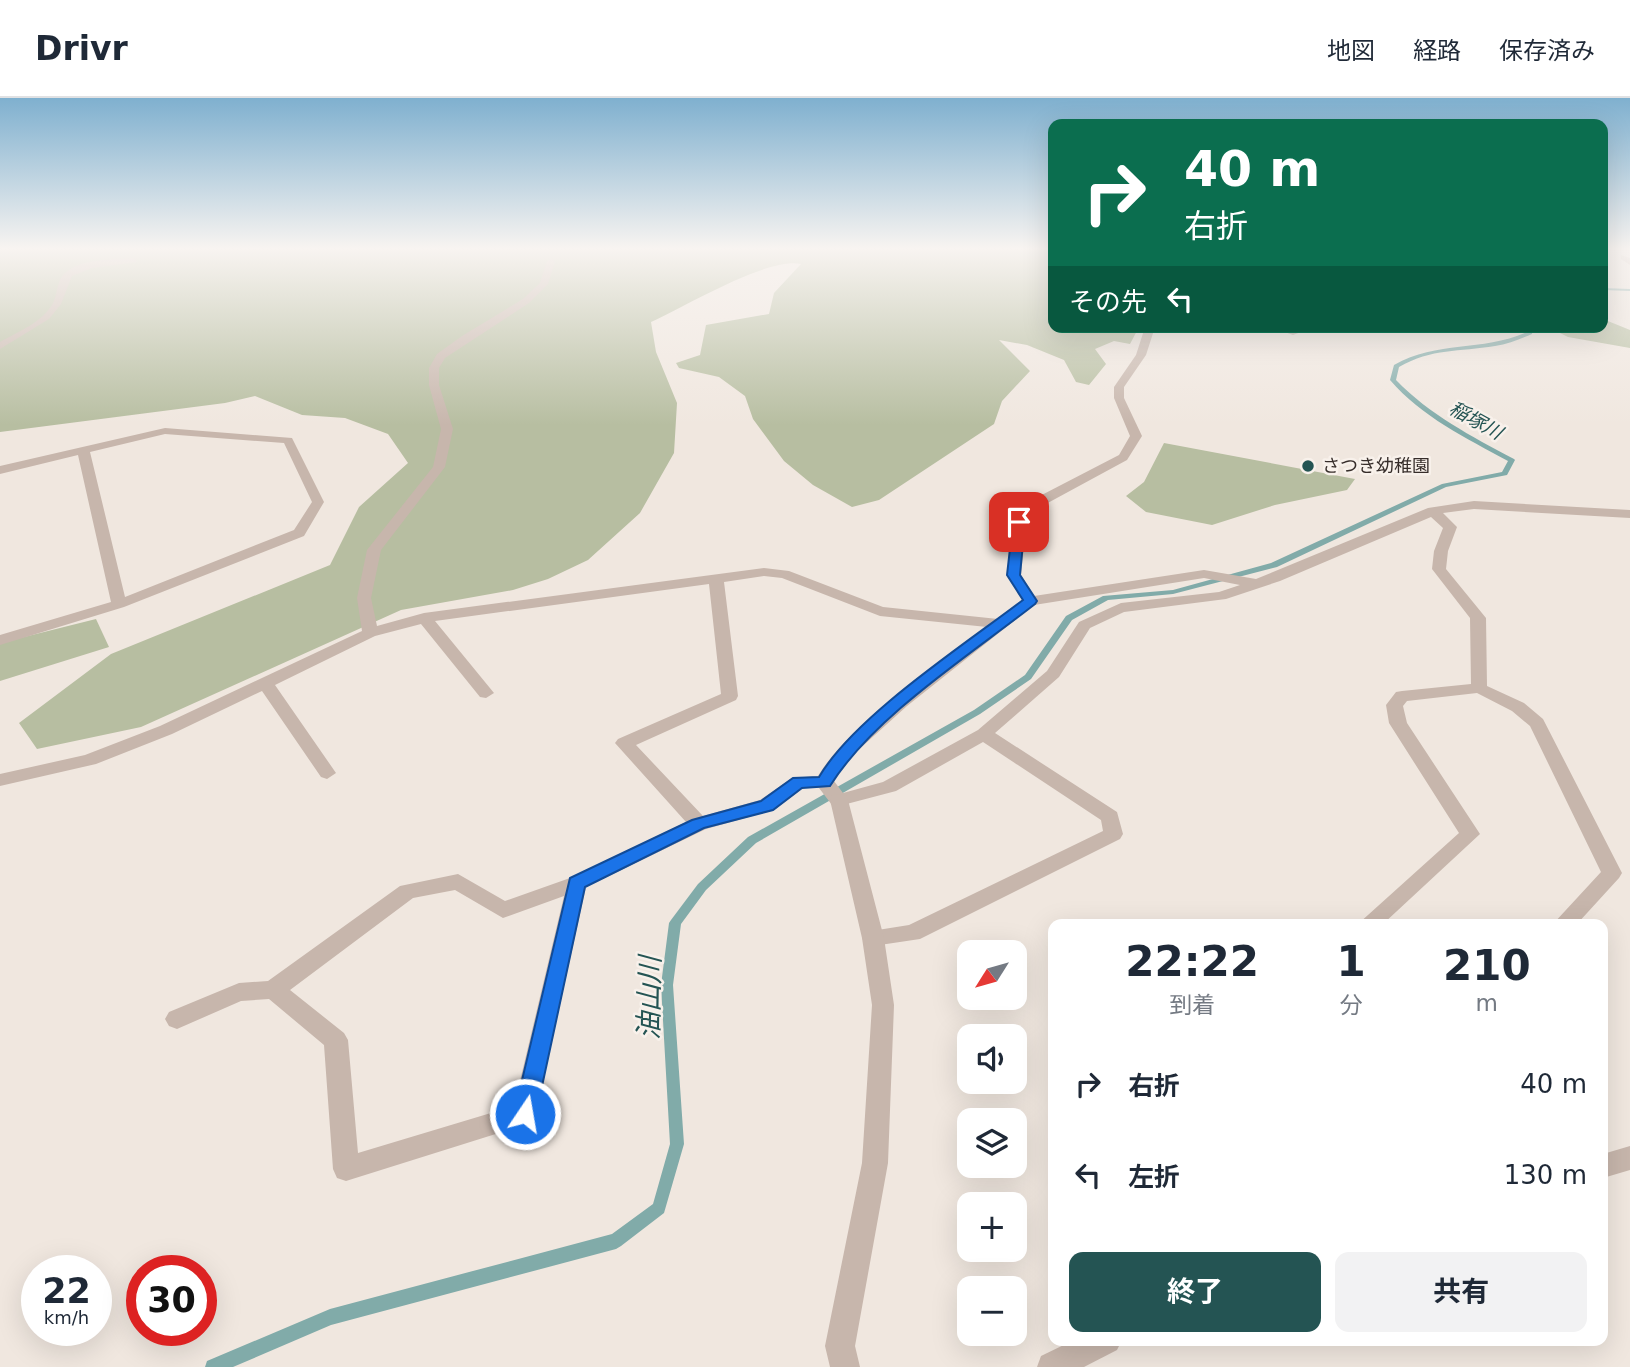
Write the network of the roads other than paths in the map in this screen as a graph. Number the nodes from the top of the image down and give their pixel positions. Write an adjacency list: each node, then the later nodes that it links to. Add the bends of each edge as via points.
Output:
1 (54, 307): 4 (street)
2 (516, 307): 15 (street, via 465,338 441,356 434,368 434,385 447,429 439,467 374,550 364,598)
3 (1148, 333): 11 (street, via 1141,355 1119,387 1119,398 1136,436 1123,457 1039,502 1019,522 1014,575)
4 (0, 346)
5 (83, 450): 6 (street); 12 (street); 12 (street, via 165,431 288,440 318,502 299,533)
6 (0, 470)
7 (1433, 510): 8 (street, via 1474,505); 10 (street); 18 (street, via 1450,527 1439,569 1479,618)
8 (1630, 514)
9 (716, 578): 13 (street); 14 (street, via 784,574 880,611); 24 (street, via 730,696 624,743)
10 (1256, 583): 11 (street, via 1204,574); 20 (street, via 1221,596 1121,608 1084,625 1053,674)
11 (1030, 601): 14 (street)
12 (119, 604): 16 (street)
13 (424, 618): 15 (street); 19 (street)
14 (1002, 624): 23 (street, via 901,702 838,758)
15 (370, 633): 17 (street)
16 (0, 640)
17 (265, 682): 21 (street); 22 (street, via 166,730 90,760)
18 (1479, 688): 25 (street, via 1518,707 1537,723); 27 (street, via 1402,696 1394,705 1398,723 1470,834)
19 (486, 693)
20 (984, 734): 23 (street, via 889,787); 29 (street, via 1110,817 1113,834 912,933)
21 (327, 773)
22 (0, 780)
23 (832, 791): 24 (street, via 799,782 767,805); 29 (street)
24 (699, 824): 26 (street)
25 (1621, 875): 28 (street)
26 (577, 883): 30 (street, via 503,910 458,882 407,891); 30 (street, via 525,1114 346,1169 336,1040)
27 (1375, 919)
28 (1570, 919)
29 (873, 938): 35 (street, via 883,1005 875,1150 840,1346)
30 (273, 990): 31 (street, via 239,992)
31 (177, 1019)
32 (1630, 1158): 33 (street)
33 (1608, 1165)
34 (1095, 1346): 36 (street)
35 (845, 1367)
36 (1052, 1367)

